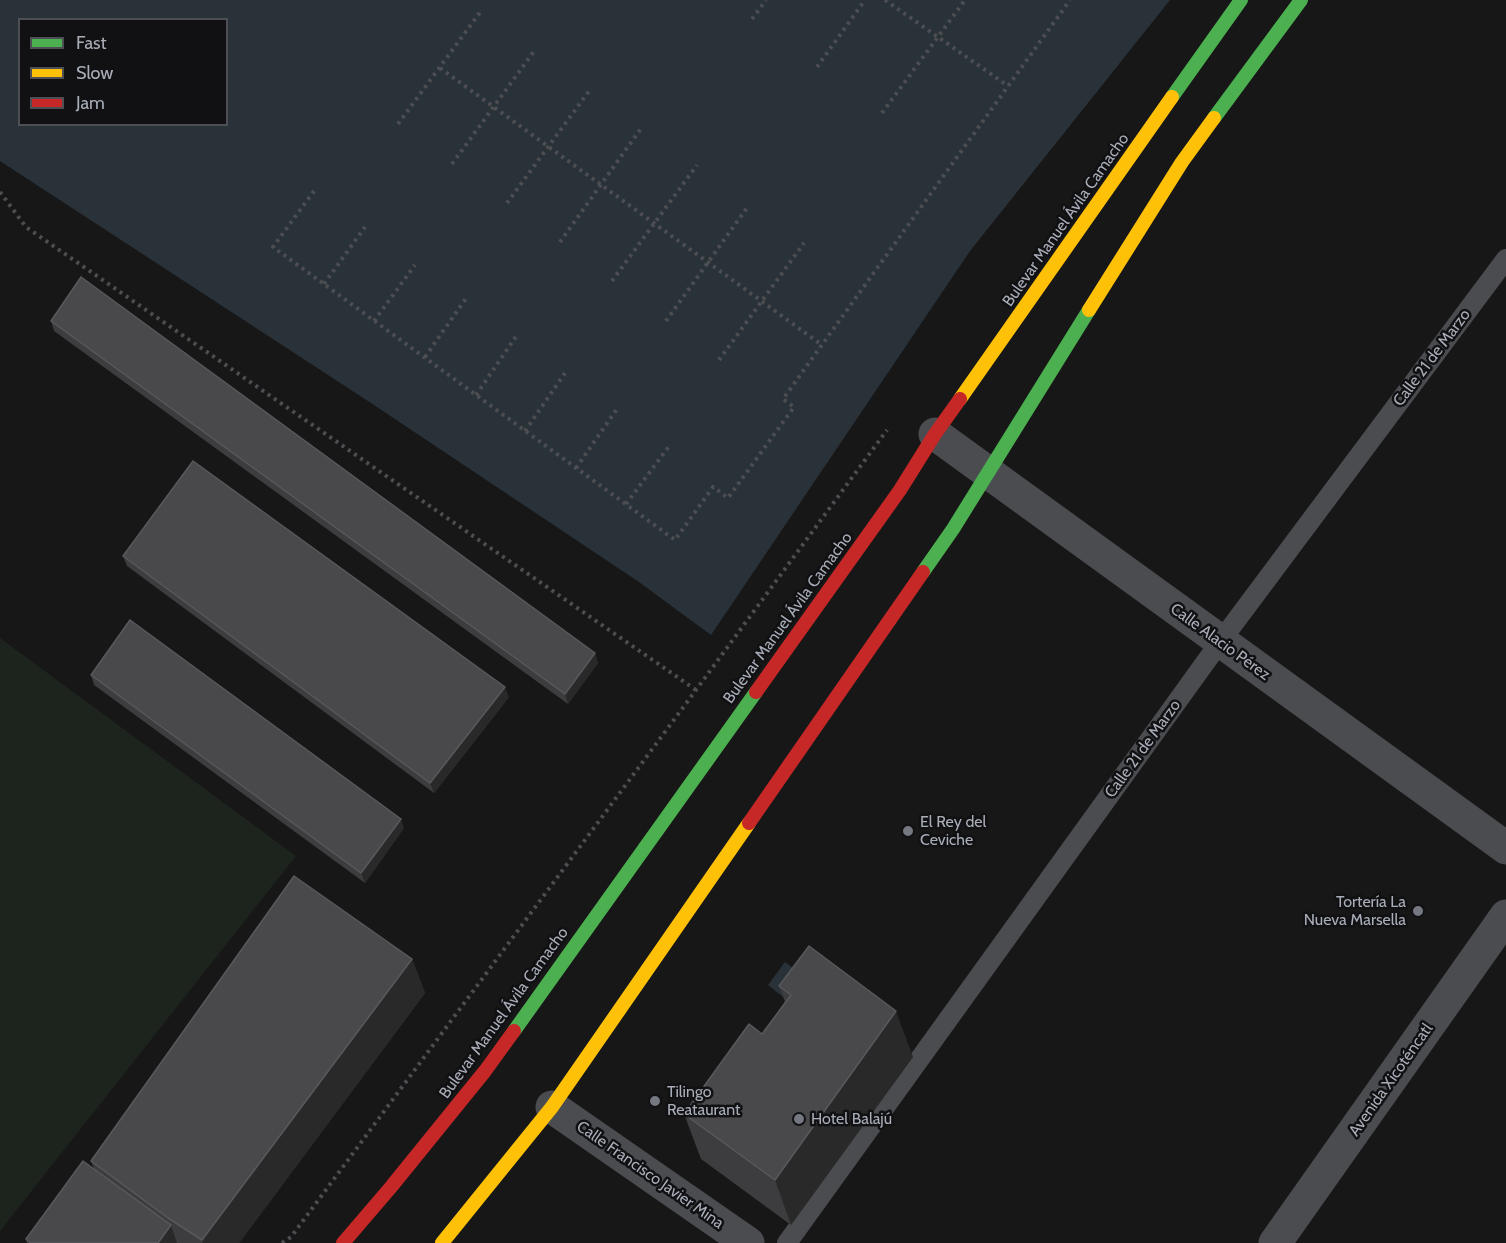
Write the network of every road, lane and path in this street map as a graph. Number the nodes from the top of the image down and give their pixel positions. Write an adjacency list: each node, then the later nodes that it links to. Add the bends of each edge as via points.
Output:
1 (766, 0): 9 (path)
2 (865, 0): 12 (path)
3 (885, 0): 10 (path)
4 (965, 0): 10 (path)
5 (1070, 0): 14 (path)
6 (1241, 0): 50 (main road, Bulevar Manuel Ávila Camacho)
7 (1301, 0): 53 (main road, via 1182,162)
8 (481, 11): 13 (path)
9 (752, 19)
10 (938, 37): 14 (path); 17 (path)
11 (535, 50): 16 (path)
12 (817, 66)
13 (440, 68): 16 (path); 18 (path)
14 (1008, 86): 42 (path)
15 (589, 91): 20 (path)
16 (494, 107): 20 (path); 21 (path)
17 (882, 113)
18 (398, 124)
19 (642, 127): 23 (path)
20 (548, 146): 23 (path); 26 (path)
21 (452, 164)
22 (697, 165): 28 (path)
23 (601, 185): 28 (path); 30 (path)
24 (314, 191): 36 (path, via 273,247)
25 (0, 192): 56 (path, via 26,227)
26 (507, 203)
27 (749, 205): 33 (path)
28 (654, 224): 33 (path); 35 (path)
29 (365, 227): 36 (path)
30 (560, 242)
31 (804, 243): 38 (path)
32 (1506, 259): 55 (lane, Calle 21 de Marzo)
33 (708, 263): 38 (path); 40 (path)
34 (415, 265): 39 (path)
35 (612, 281)
36 (324, 284): 39 (path)
37 (467, 297): 43 (path)
38 (762, 301): 42 (path); 44 (path)
39 (374, 321): 43 (path)
40 (666, 321)
41 (517, 335): 46 (path)
42 (822, 345): 54 (path, via 783,399 794,407 728,498 713,487 675,540)
43 (425, 357): 46 (path)
44 (719, 360)
45 (566, 373): 49 (path)
46 (476, 394): 49 (path)
47 (618, 409): 52 (path)
48 (892, 423): 56 (path)
49 (525, 431): 52 (path)
50 (935, 434): 53 (street, Calle Alacio Pérez); 61 (main road, Bulevar Manuel Ávila Camacho, via 900,490 485,1071)
51 (670, 445): 54 (path)
52 (576, 468): 54 (path)
53 (989, 474): 55 (street, Calle Alacio Pérez); 59 (main road)
54 (626, 504)
55 (1220, 642): 57 (street, Calle Alacio Pérez); 64 (lane, Calle 21 de Marzo)
56 (696, 690): 60 (path, via 291,1237)
57 (1506, 848)
58 (1506, 916): 65 (street, Avenida Xicoténcatl)
59 (552, 1107): 62 (main road); 63 (street, Calle Francisco Javier Mina)
60 (282, 1243)
61 (344, 1243)
62 (442, 1243)
63 (748, 1243)
64 (787, 1243)
65 (1275, 1243)

